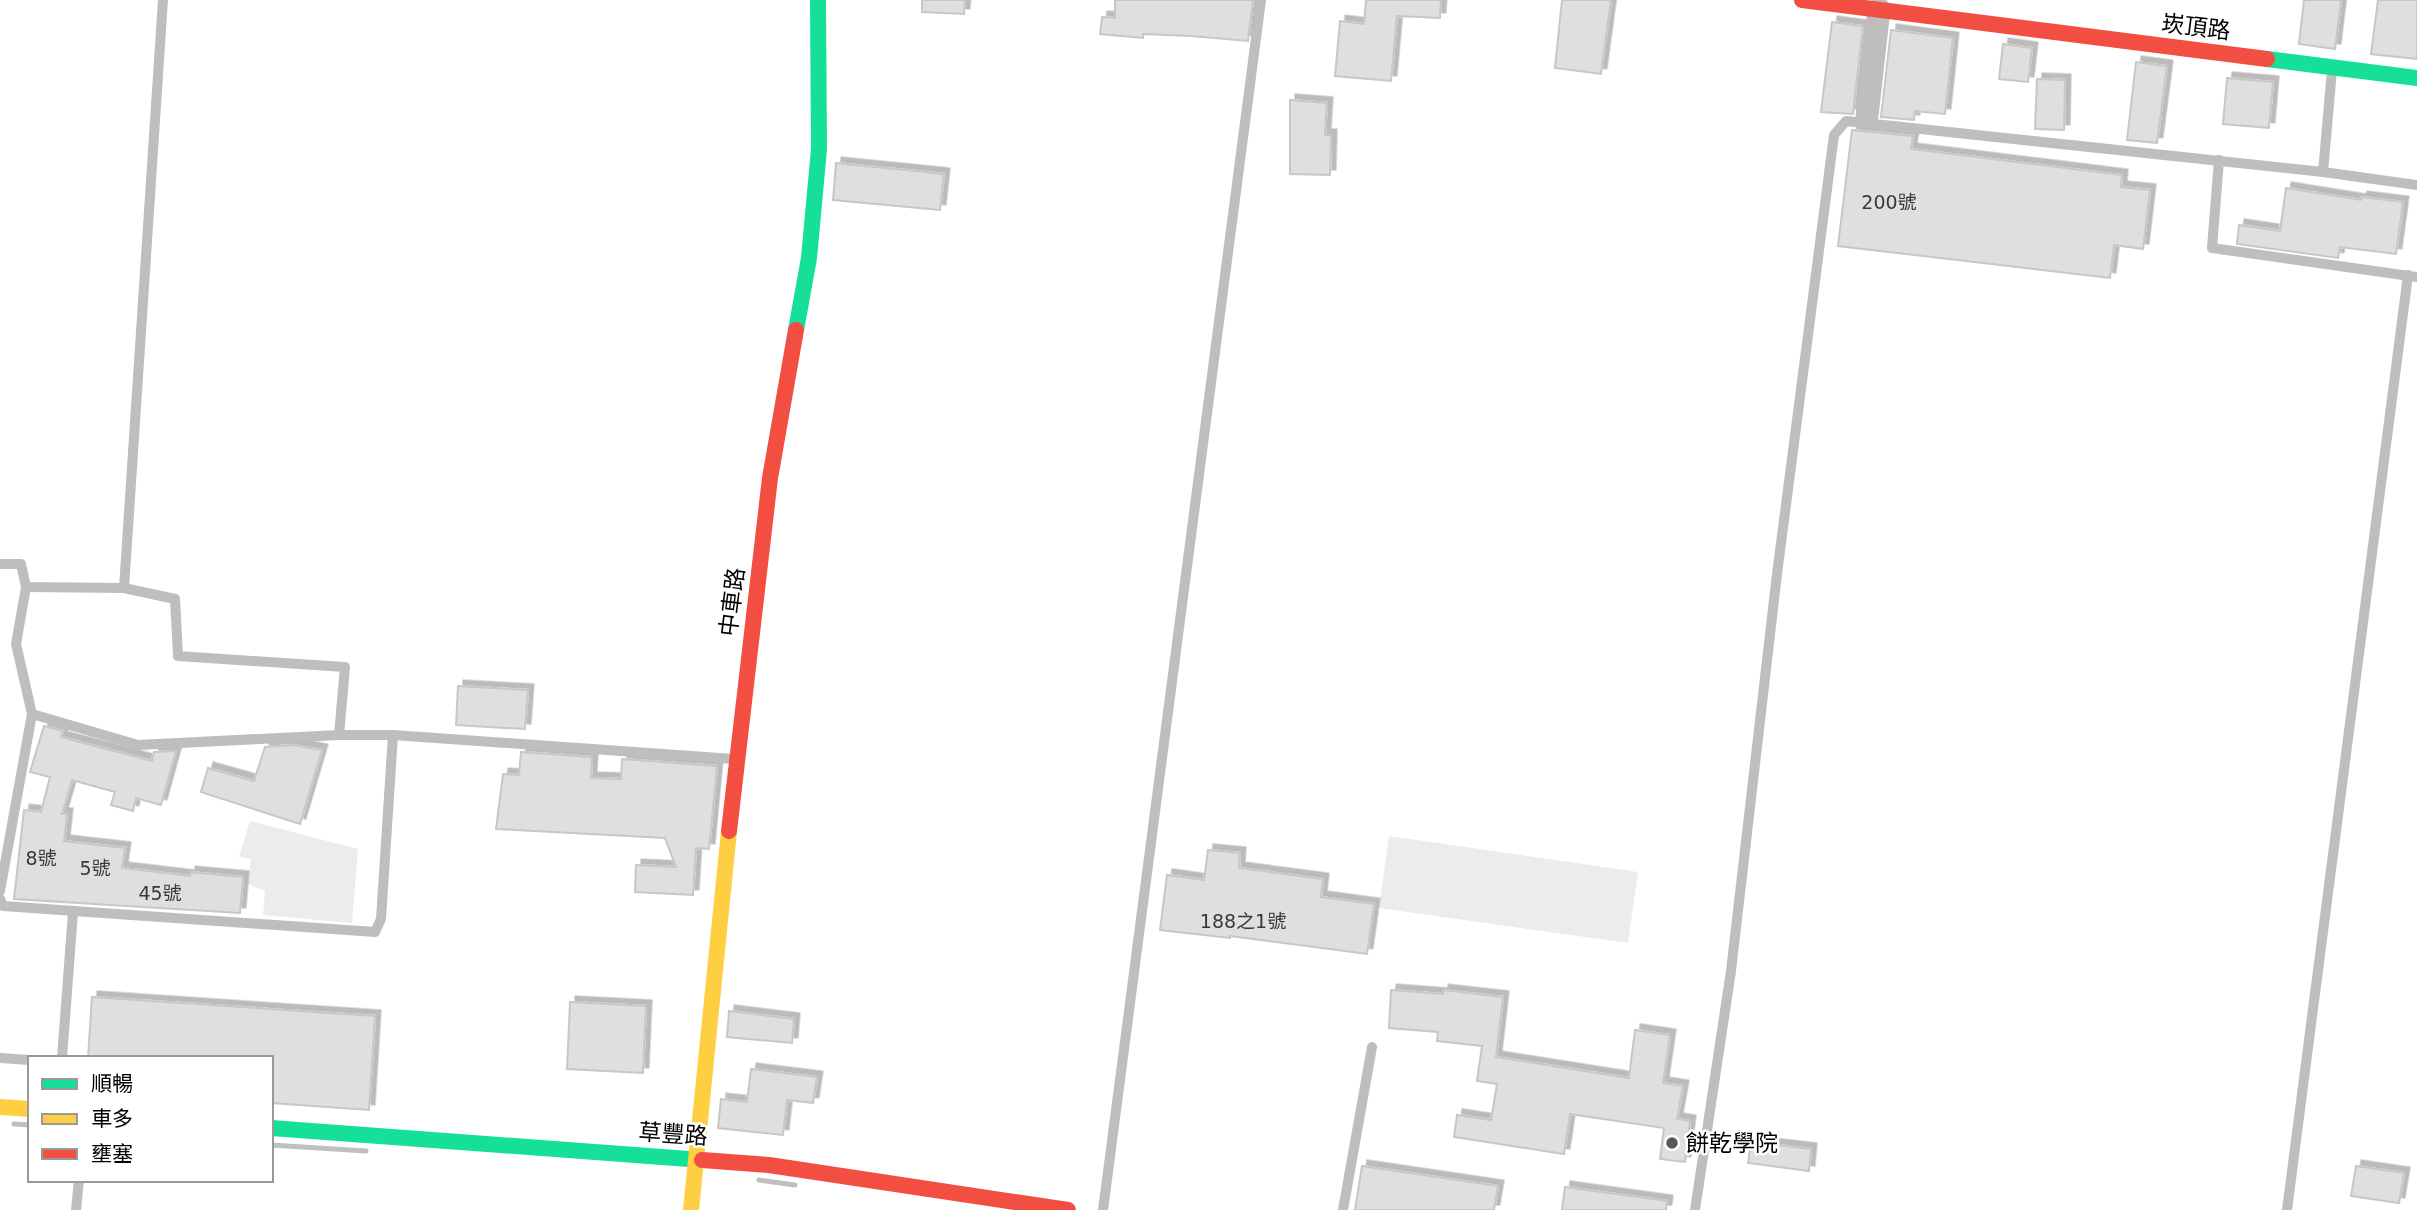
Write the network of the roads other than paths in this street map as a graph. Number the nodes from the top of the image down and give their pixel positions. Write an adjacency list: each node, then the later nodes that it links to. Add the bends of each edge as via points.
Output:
1 (163, 0): 16 (lane)
2 (818, 0): 20 (street, 中車路, via 819,149 810,257 770,478)
3 (1261, 0): 36 (lane)
4 (1802, 0): 5 (street, 崁頂路)
5 (1848, 3): 6 (street, 崁頂路)
6 (1879, 9): 7 (street, 崁頂路); 9 (street)
7 (2332, 67): 8 (street, 崁頂路); 11 (lane)
8 (2417, 78)
9 (1867, 116)
10 (2219, 160): 11 (lane); 13 (lane, via 2212,248); 38 (lane, via 1846,121 1834,135 1731,971)
11 (2323, 172): 12 (lane)
12 (2417, 185)
13 (2412, 276): 39 (lane)
14 (0, 564): 15 (lane, via 21,564)
15 (26, 587): 16 (lane); 17 (lane, via 16,644)
16 (124, 588): 18 (lane, via 175,599 178,656 345,667)
17 (32, 714): 18 (lane, via 138,745); 21 (lane)
18 (339, 735): 19 (lane)
19 (393, 735): 20 (lane); 23 (lane, via 381,919 375,932)
20 (736, 760): 31 (street, 中車路)
21 (0, 891)
22 (0, 899): 23 (lane, via 3,905)
23 (73, 912): 25 (lane)
24 (1371, 1047): 37 (lane)
25 (62, 1056)
26 (0, 1058): 27 (lane)
27 (28, 1060)
28 (0, 1107): 29 (street)
29 (28, 1109)
30 (273, 1128): 31 (street, 草豐路)
31 (697, 1158): 34 (street, 中車路); 35 (street, 草豐路)
32 (79, 1182): 33 (lane)
33 (76, 1210)
34 (691, 1210)
35 (1068, 1210)
36 (1103, 1210)
37 (1343, 1210)
38 (1695, 1210)
39 (2287, 1210)

